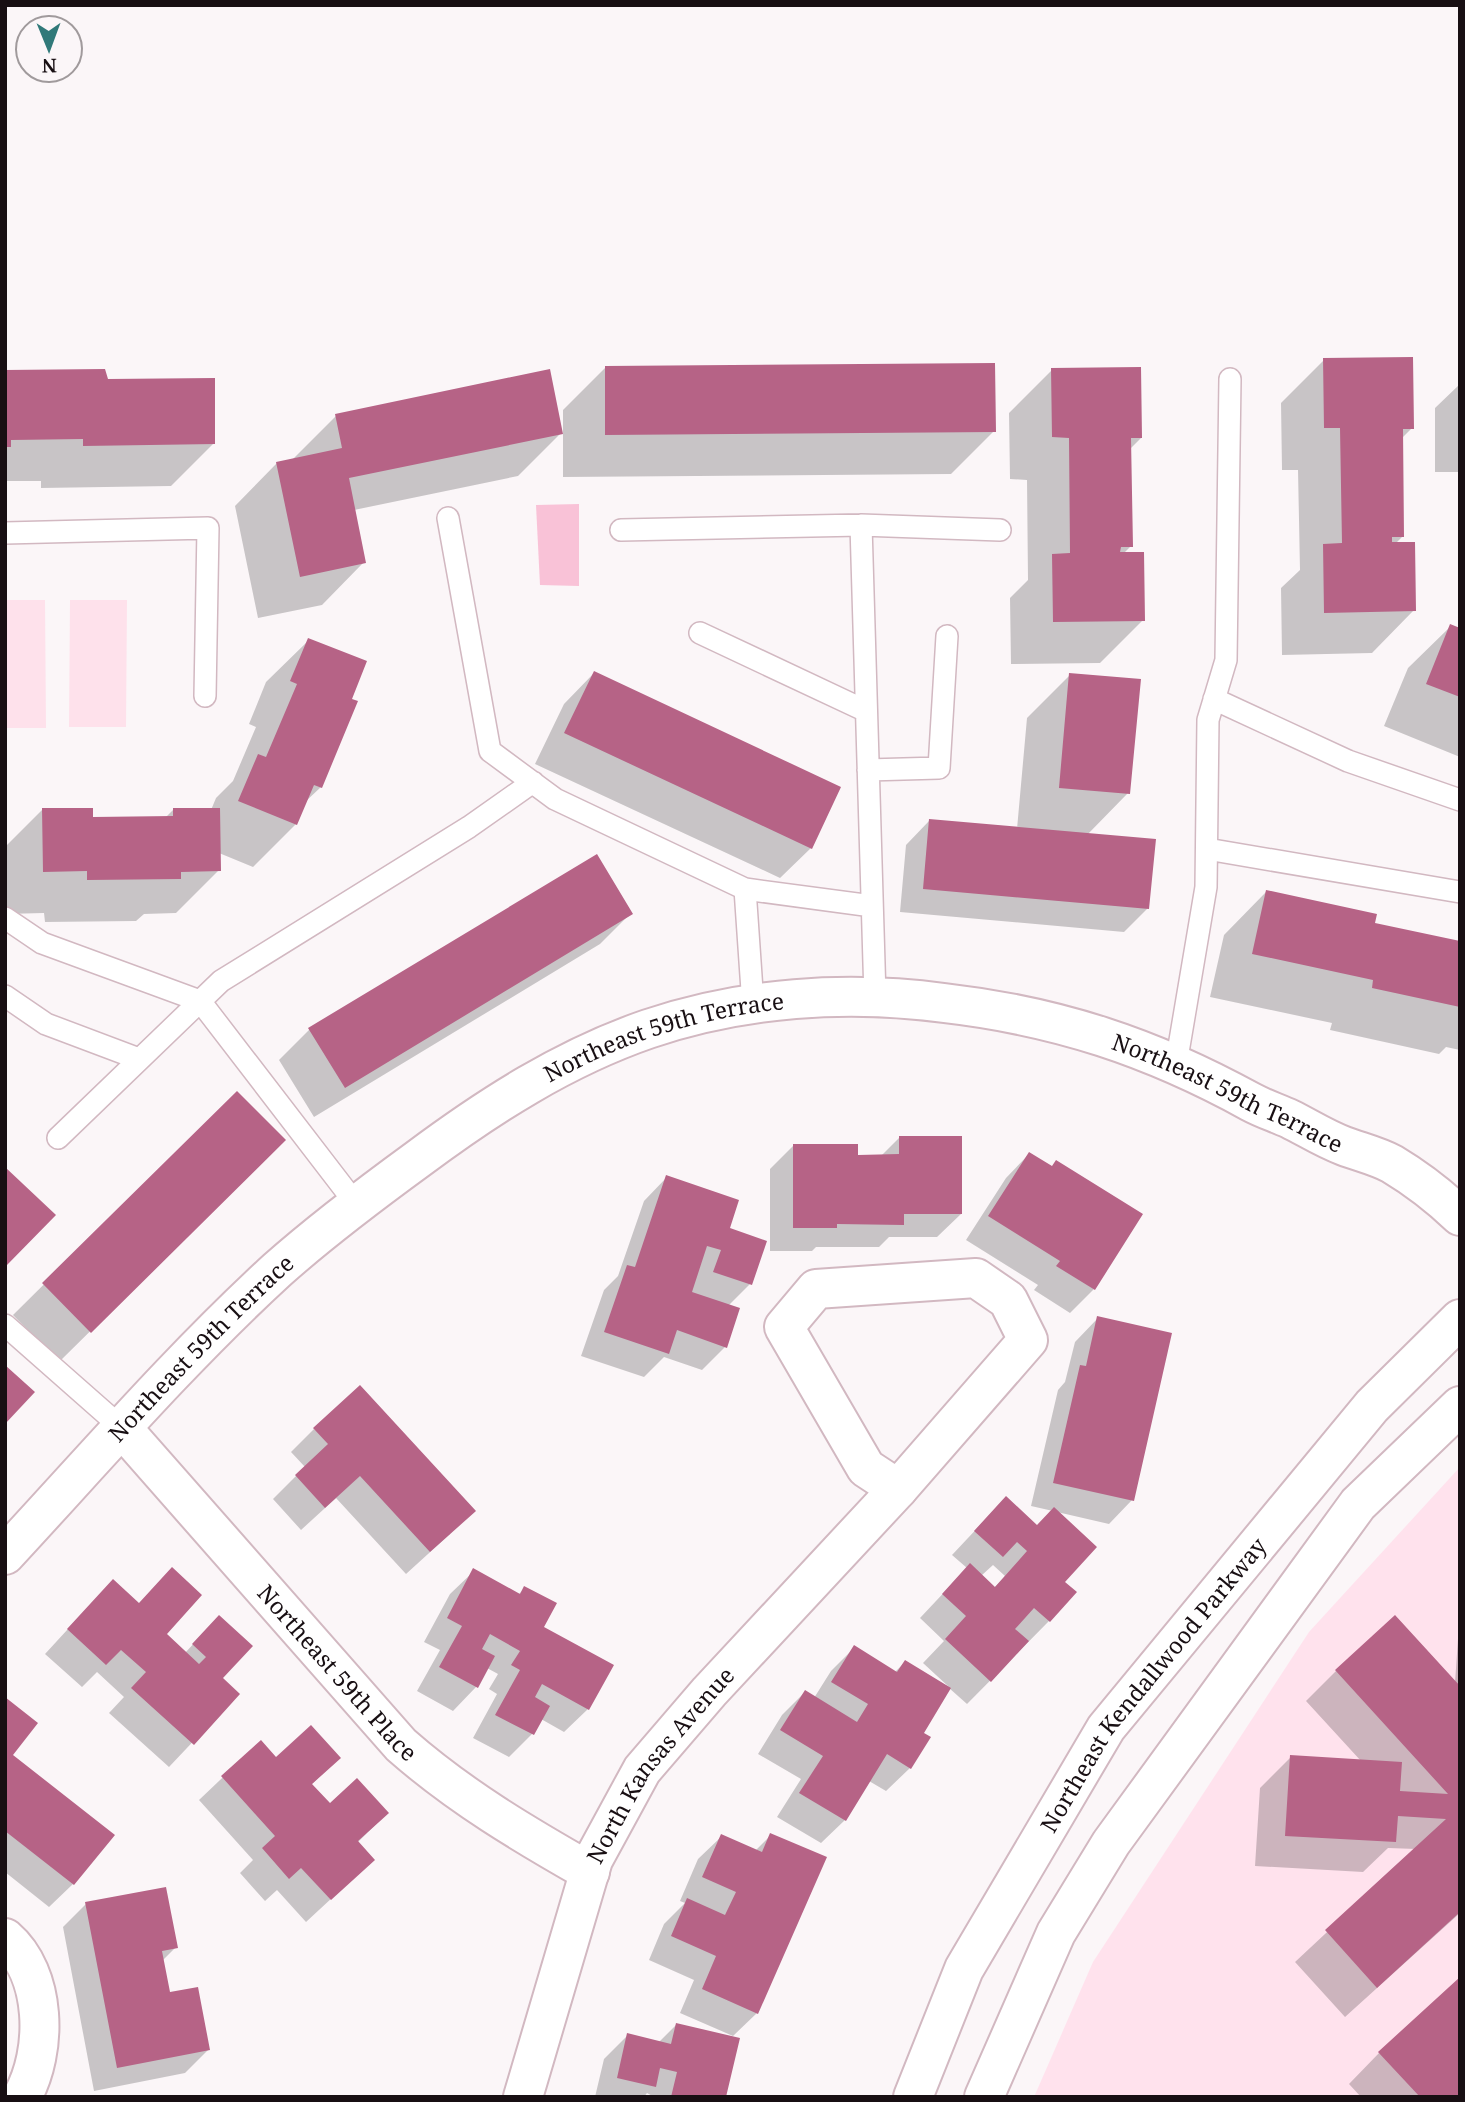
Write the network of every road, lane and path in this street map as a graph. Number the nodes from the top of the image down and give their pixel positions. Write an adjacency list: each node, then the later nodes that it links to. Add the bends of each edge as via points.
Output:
1 (1230, 379): 10 (lane, via 1226,660)
2 (448, 518): 13 (lane, via 490,751)
3 (861, 525): 4 (lane); 5 (lane); 11 (lane)
4 (621, 530)
5 (1000, 530)
6 (5, 533): 9 (lane, via 208,528)
7 (700, 633): 11 (lane)
8 (947, 636): 12 (lane, via 939,768)
9 (205, 696)
10 (1214, 699): 14 (lane, via 1348,761); 15 (lane, via 1208,720)
11 (866, 711): 12 (lane)
12 (868, 770): 18 (lane)
13 (533, 782): 16 (lane, via 555,799); 22 (lane, via 221,981)
14 (1460, 800)
15 (1207, 849): 17 (lane); 25 (lane, via 1206,887)
16 (745, 889): 18 (lane); 23 (lane)
17 (1460, 892)
18 (872, 906): 21 (lane)
19 (8, 928): 22 (lane)
20 (5, 996): 24 (lane, via 46,1024)
21 (875, 997): 23 (street, Northeast 59th Terrace); 25 (street, Northeast 59th Terrace, via 1002,1010 1078,1027)
22 (201, 1001): 24 (lane); 27 (lane)
23 (753, 1005): 27 (street, Northeast 59th Terrace, via 650,1028 554,1069 458,1129)
24 (139, 1059): 26 (lane)
25 (1175, 1064): 28 (street, Northeast 59th Terrace, via 1339,1144 1388,1162 1436,1193)
26 (58, 1138)
27 (356, 1204): 32 (street, Northeast 59th Terrace, via 278,1269)
28 (1460, 1216)
29 (1460, 1319): 39 (street, Northeast Kendallwood Parkway, via 1372,1406 1106,1728 964,1969)
30 (5, 1325): 32 (lane)
31 (1460, 1406): 40 (street, via 1358,1504 1111,1843 1056,1933)
32 (122, 1429): 34 (street, Northeast 59th Terrace); 35 (street, Northeast 59th Place, via 401,1745 444,1783 491,1815)
33 (898, 1489): 33 (street, North Kansas Avenue, via 1028,1340 1008,1300 976,1279 817,1289 784,1327 866,1468); 35 (street, North Kansas Avenue, via 642,1770)
34 (5, 1555)
35 (590, 1872): 38 (street, North Kansas Avenue)
36 (5, 1938): 37 (street, via 17,1948 37,1995 39,2046)
37 (22, 2097)
38 (523, 2097)
39 (913, 2097)
40 (984, 2097)

